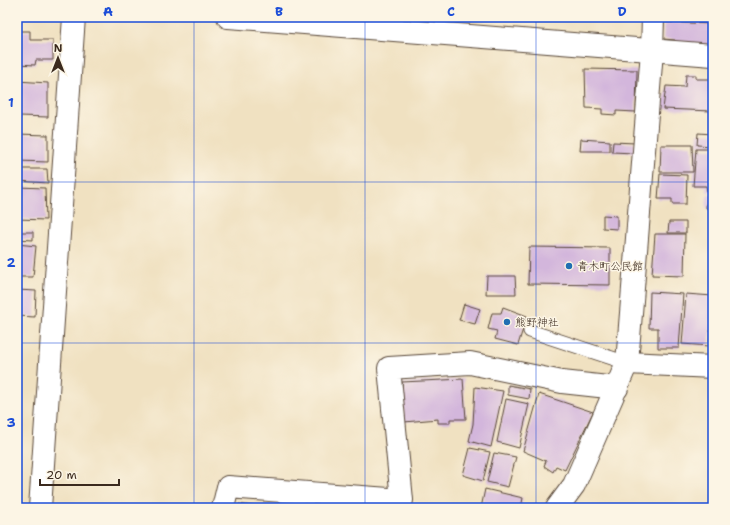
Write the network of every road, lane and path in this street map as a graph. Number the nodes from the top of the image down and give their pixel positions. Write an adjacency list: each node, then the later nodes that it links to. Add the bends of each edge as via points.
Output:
1 (74, 17): 10 (street)
2 (228, 17): 4 (street)
3 (653, 17): 4 (street)
4 (652, 51): 5 (street); 7 (street)
5 (713, 55)
6 (530, 331): 7 (lane)
7 (627, 363): 8 (street); 9 (street)
8 (713, 367)
9 (616, 388): 11 (street, via 562,382 470,363 389,368 402,500 228,487); 12 (street, via 574,485)
10 (40, 508)
11 (223, 508)
12 (557, 508)

